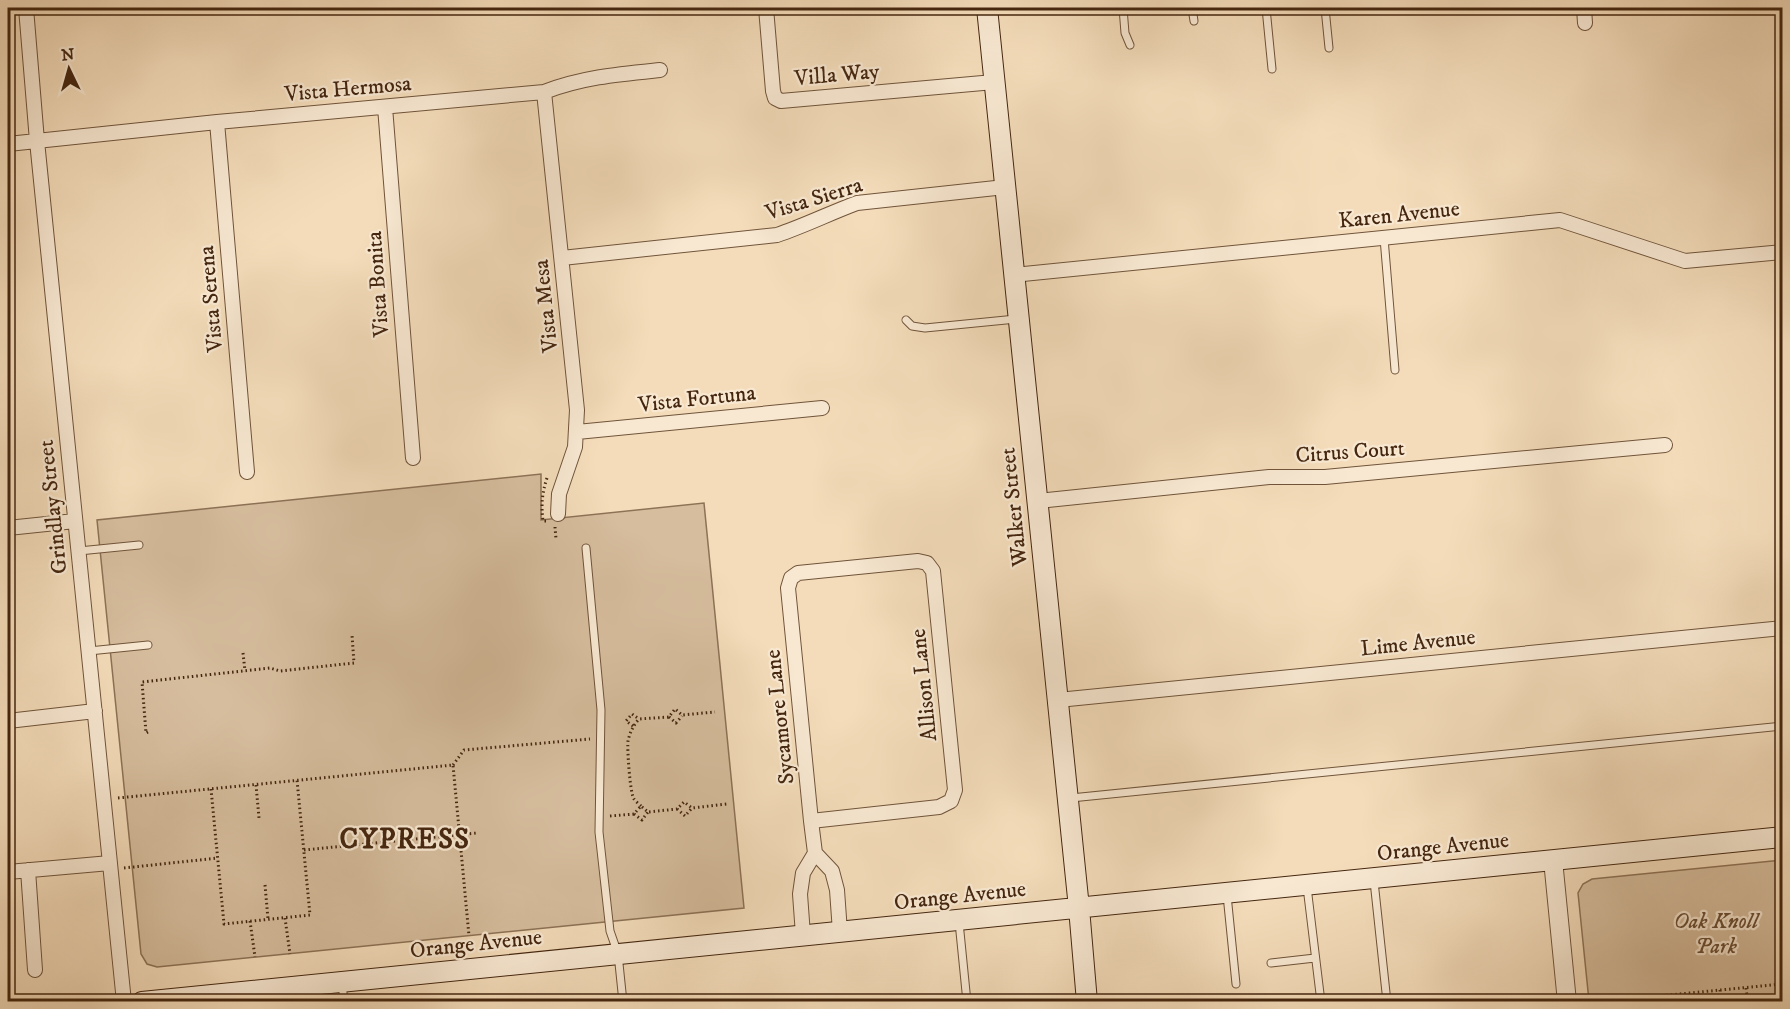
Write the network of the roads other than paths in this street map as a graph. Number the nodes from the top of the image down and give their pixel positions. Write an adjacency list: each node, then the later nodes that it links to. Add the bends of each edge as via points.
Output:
1 (26, 8): 19 (street, Grindlay Street)
2 (766, 8): 15 (street, Villa Way, via 773,91 781,101)
3 (987, 8): 15 (main road, Walker Street)
4 (1122, 8): 11 (lane)
5 (1192, 8): 9 (lane)
6 (1266, 8): 13 (lane)
7 (1325, 8): 12 (lane)
8 (1584, 8): 10 (street)
9 (1194, 21)
10 (1585, 23)
11 (1130, 45)
12 (1329, 48)
13 (1272, 69)
14 (660, 70): 16 (street, Vista Hermosa, via 590,78)
15 (994, 82): 21 (main road, Walker Street)
16 (544, 92): 17 (street, Vista Hermosa); 24 (street, Vista Mesa)
17 (385, 106): 18 (street, Vista Hermosa); 32 (street, Vista Bonita)
18 (217, 122): 19 (street, Vista Hermosa); 33 (street, Vista Serena)
19 (37, 141): 20 (street, Vista Hermosa); 36 (street, Grindlay Street)
20 (8, 144)
21 (1005, 187): 24 (street, Vista Sierra, via 857,204 777,235); 25 (main road, Walker Street)
22 (1384, 238): 23 (street, Karen Avenue, via 1560,220 1685,261); 25 (street, Karen Avenue); 28 (lane)
23 (1782, 252)
24 (562, 258): 30 (street, Vista Mesa)
25 (1014, 275): 26 (main road, Walker Street)
26 (1019, 319): 27 (lane, via 925,328 912,326); 34 (main road, Walker Street)
27 (906, 320)
28 (1395, 370)
29 (822, 408): 30 (street, Vista Fortuna)
30 (577, 432): 35 (street, Vista Mesa, via 559,494)
31 (1665, 445): 34 (street, Citrus Court, via 1324,477 1269,477)
32 (413, 458)
33 (247, 472)
34 (1038, 501): 45 (main road, Walker Street)
35 (558, 514)
36 (75, 521): 37 (street); 40 (street, Grindlay Street)
37 (8, 528)
38 (139, 545): 40 (lane)
39 (586, 548): 64 (lane, via 602,710 599,832 610,931)
40 (79, 551): 44 (street, Grindlay Street)
41 (791, 578): 50 (street, Sycamore Lane, via 788,588); 50 (street, Allison Lane, via 798,573 927,563 933,571 955,790 951,801 939,807)
42 (1782, 628): 45 (street, Lime Avenue)
43 (148, 645): 44 (lane)
44 (89, 651): 46 (street, Grindlay Street)
45 (1058, 700): 49 (main road, Walker Street)
46 (95, 711): 47 (street); 54 (street, Grindlay Street)
47 (8, 721)
48 (1782, 726): 49 (lane)
49 (1068, 799): 60 (main road, Walker Street)
50 (811, 820): 52 (street, Sycamore Lane)
51 (1782, 837): 53 (main road, Orange Avenue)
52 (815, 853): 62 (street, via 832,871); 63 (street, via 803,873)
53 (1553, 860): 57 (main road, Orange Avenue); 78 (street)
54 (111, 866): 55 (street); 70 (street, Grindlay Street)
55 (28, 870): 56 (street); 67 (street)
56 (8, 872)
57 (1374, 878): 58 (main road, Orange Avenue); 77 (lane)
58 (1307, 884): 59 (main road, Orange Avenue); 65 (lane)
59 (1227, 892): 60 (main road, Orange Avenue); 69 (lane)
60 (1079, 908): 61 (main road, Orange Avenue); 75 (main road, Walker Street)
61 (959, 920): 62 (main road, Orange Avenue); 74 (lane)
62 (840, 932): 63 (main road, Orange Avenue)
63 (803, 935): 64 (main road, Orange Avenue)
64 (618, 954): 68 (main road, Orange Avenue); 73 (lane)
65 (1315, 958): 66 (lane); 76 (lane)
66 (1271, 963)
67 (35, 970)
68 (342, 981): 71 (main road, Orange Avenue); 72 (lane)
69 (1236, 984)
70 (124, 1002)
71 (141, 1002)
72 (344, 1002)
73 (623, 1002)
74 (967, 1002)
75 (1087, 1002)
76 (1321, 1002)
77 (1387, 1002)
78 (1567, 1002)

